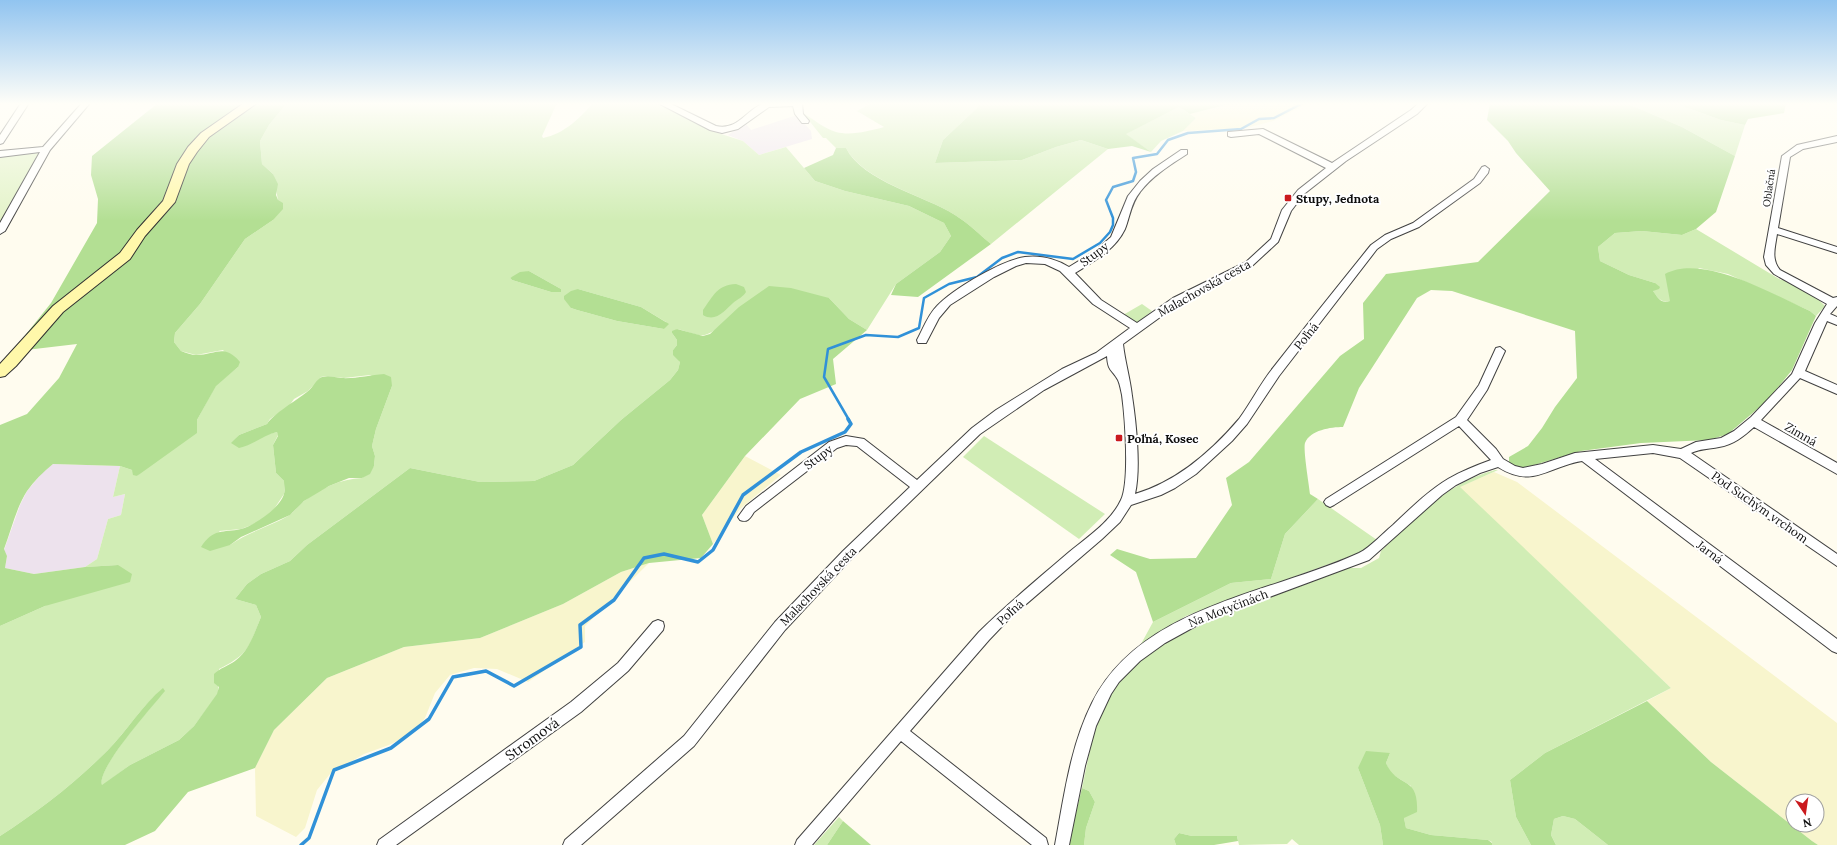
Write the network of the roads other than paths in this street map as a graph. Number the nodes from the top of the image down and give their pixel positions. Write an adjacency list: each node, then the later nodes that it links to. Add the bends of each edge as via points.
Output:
1 (52, 142): 6 (street)
2 (199, 142): 22 (street, via 183,164 169,202 141,233 125,256 58,309)
3 (1283, 142): 9 (street)
4 (1369, 142): 9 (street, Malachovská cesta)
5 (1821, 142): 11 (street, Oblačná, via 1800,147 1786,156)
6 (46, 149): 8 (street); 12 (street)
7 (1184, 152): 14 (street, Stupy, via 1160,168 1137,190 1130,201 1120,229 1109,244)
8 (0, 154)
9 (1332, 167): 18 (street, Malachovská cesta, via 1292,202 1275,240 1259,256 1238,271 1177,300)
10 (1485, 169): 32 (street, Poľná, via 1477,181 1416,225 1388,237 1374,247 1275,373 1243,421 1217,449 1172,485)
11 (1774, 230): 13 (street); 15 (street, Oblačná, via 1769,258 1774,268 1786,277)
12 (0, 231)
13 (1837, 250)
14 (1069, 272): 18 (street, via 1097,302); 19 (street, Stupy, via 1059,265 1039,260 1011,264 946,303)
15 (1835, 301): 16 (street)
16 (1824, 316): 17 (street); 23 (street)
17 (1837, 322)
18 (1137, 328): 21 (street, Malachovská cesta)
19 (922, 340)
20 (1500, 351): 25 (street, via 1486,385)
21 (1110, 356): 31 (street, Malachovská cesta, via 1066,372 1000,413 976,431); 32 (street, Poľná, via 1123,378 1127,395 1132,480)
22 (0, 372)
23 (1798, 373): 24 (street); 26 (street, via 1784,391)
24 (1837, 390)
25 (1460, 420): 29 (street); 33 (street)
26 (1753, 421): 27 (street, via 1724,442 1694,447); 30 (street, Zimná)
27 (1682, 454): 28 (street, via 1642,449); 35 (street, Pod Suchým vrchom)
28 (1584, 457): 29 (street, via 1523,473); 37 (street, Jarná)
29 (1499, 462): 43 (street, Na Motyčinách, via 1452,482 1365,556 1201,617 1177,628 1134,658 1106,690 1086,734)
30 (1837, 469)
31 (918, 487): 34 (street, Stupy, via 860,442 842,441 833,445 756,504); 41 (street, Malachovská cesta, via 847,555 780,626 689,741)
32 (1127, 501): 38 (street, Poľná, via 1116,518 1098,535 984,636)
33 (1330, 502)
34 (744, 517)
35 (1837, 561)
36 (658, 626): 39 (street, Stromová, via 623,667 576,706)
37 (1837, 647)
38 (901, 732): 40 (street); 42 (street, Poľná)
39 (391, 843)
40 (1041, 843)
41 (570, 845)
42 (802, 845)
43 (1062, 845)

